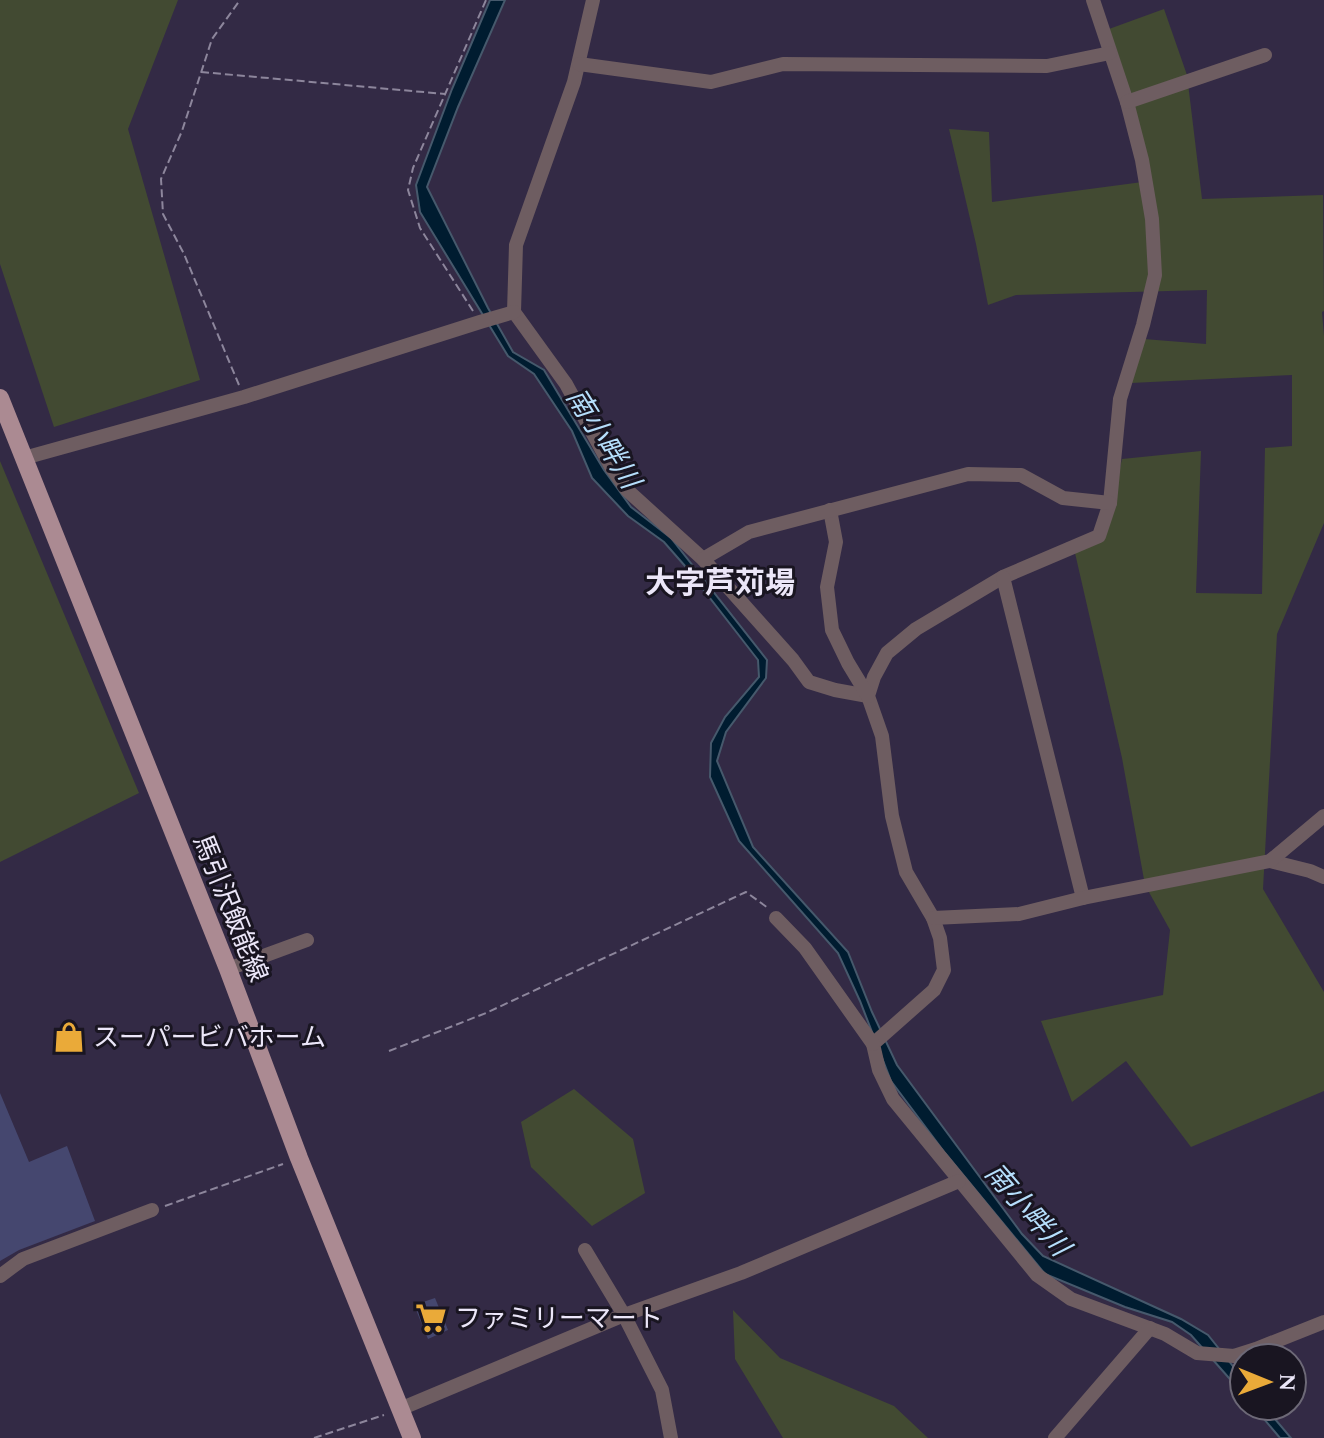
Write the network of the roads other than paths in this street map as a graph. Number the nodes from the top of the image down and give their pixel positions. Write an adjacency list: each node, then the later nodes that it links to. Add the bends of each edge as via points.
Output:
1 (593, 0): 5 (street)
2 (1093, 0): 3 (street)
3 (1110, 53): 5 (street, via 1047,66 783,64 711,82); 6 (street)
4 (1265, 55): 6 (street)
5 (579, 64): 7 (street, via 516,245)
6 (1127, 102): 10 (street, via 1152,219 1155,275 1120,399)
7 (508, 314): 9 (street, via 244,397); 12 (street, via 566,384 618,479)
8 (0, 398): 9 (main road, 馬引沢飯能線)
9 (24, 458): 22 (main road, 馬引沢飯能線)
10 (1110, 503): 11 (street, via 1063,498 1021,475 968,474); 13 (street, via 1099,536)
11 (830, 510): 12 (street, via 749,532); 14 (street, via 836,542 827,587 832,630)
12 (703, 559): 14 (street, via 809,682)
13 (1003, 577): 14 (street, via 916,629 887,653); 18 (street)
14 (868, 696): 20 (street, via 882,736 892,816 906,872)
15 (1324, 816): 16 (street)
16 (1270, 861): 17 (street); 18 (street)
17 (1324, 877)
18 (1083, 898): 20 (street, via 1019,914)
19 (776, 918): 23 (street, via 805,948)
20 (933, 918): 23 (street, via 944,970 934,990)
21 (307, 940): 22 (street)
22 (228, 969): 31 (main road, 馬引沢飯能線)
23 (873, 1044): 24 (street, via 893,1099)
24 (959, 1181): 28 (street, via 741,1273); 30 (street, via 1037,1275 1071,1299)
25 (152, 1210): 27 (street, via 23,1259)
26 (585, 1250): 28 (street)
27 (0, 1276)
28 (624, 1315): 31 (street); 33 (street, via 662,1390)
29 (1324, 1322): 30 (street, via 1234,1356 1197,1353)
30 (1150, 1328): 34 (street)
31 (400, 1409): 32 (main road, 馬引沢飯能線)
32 (412, 1438)
33 (671, 1438)
34 (1055, 1438)

